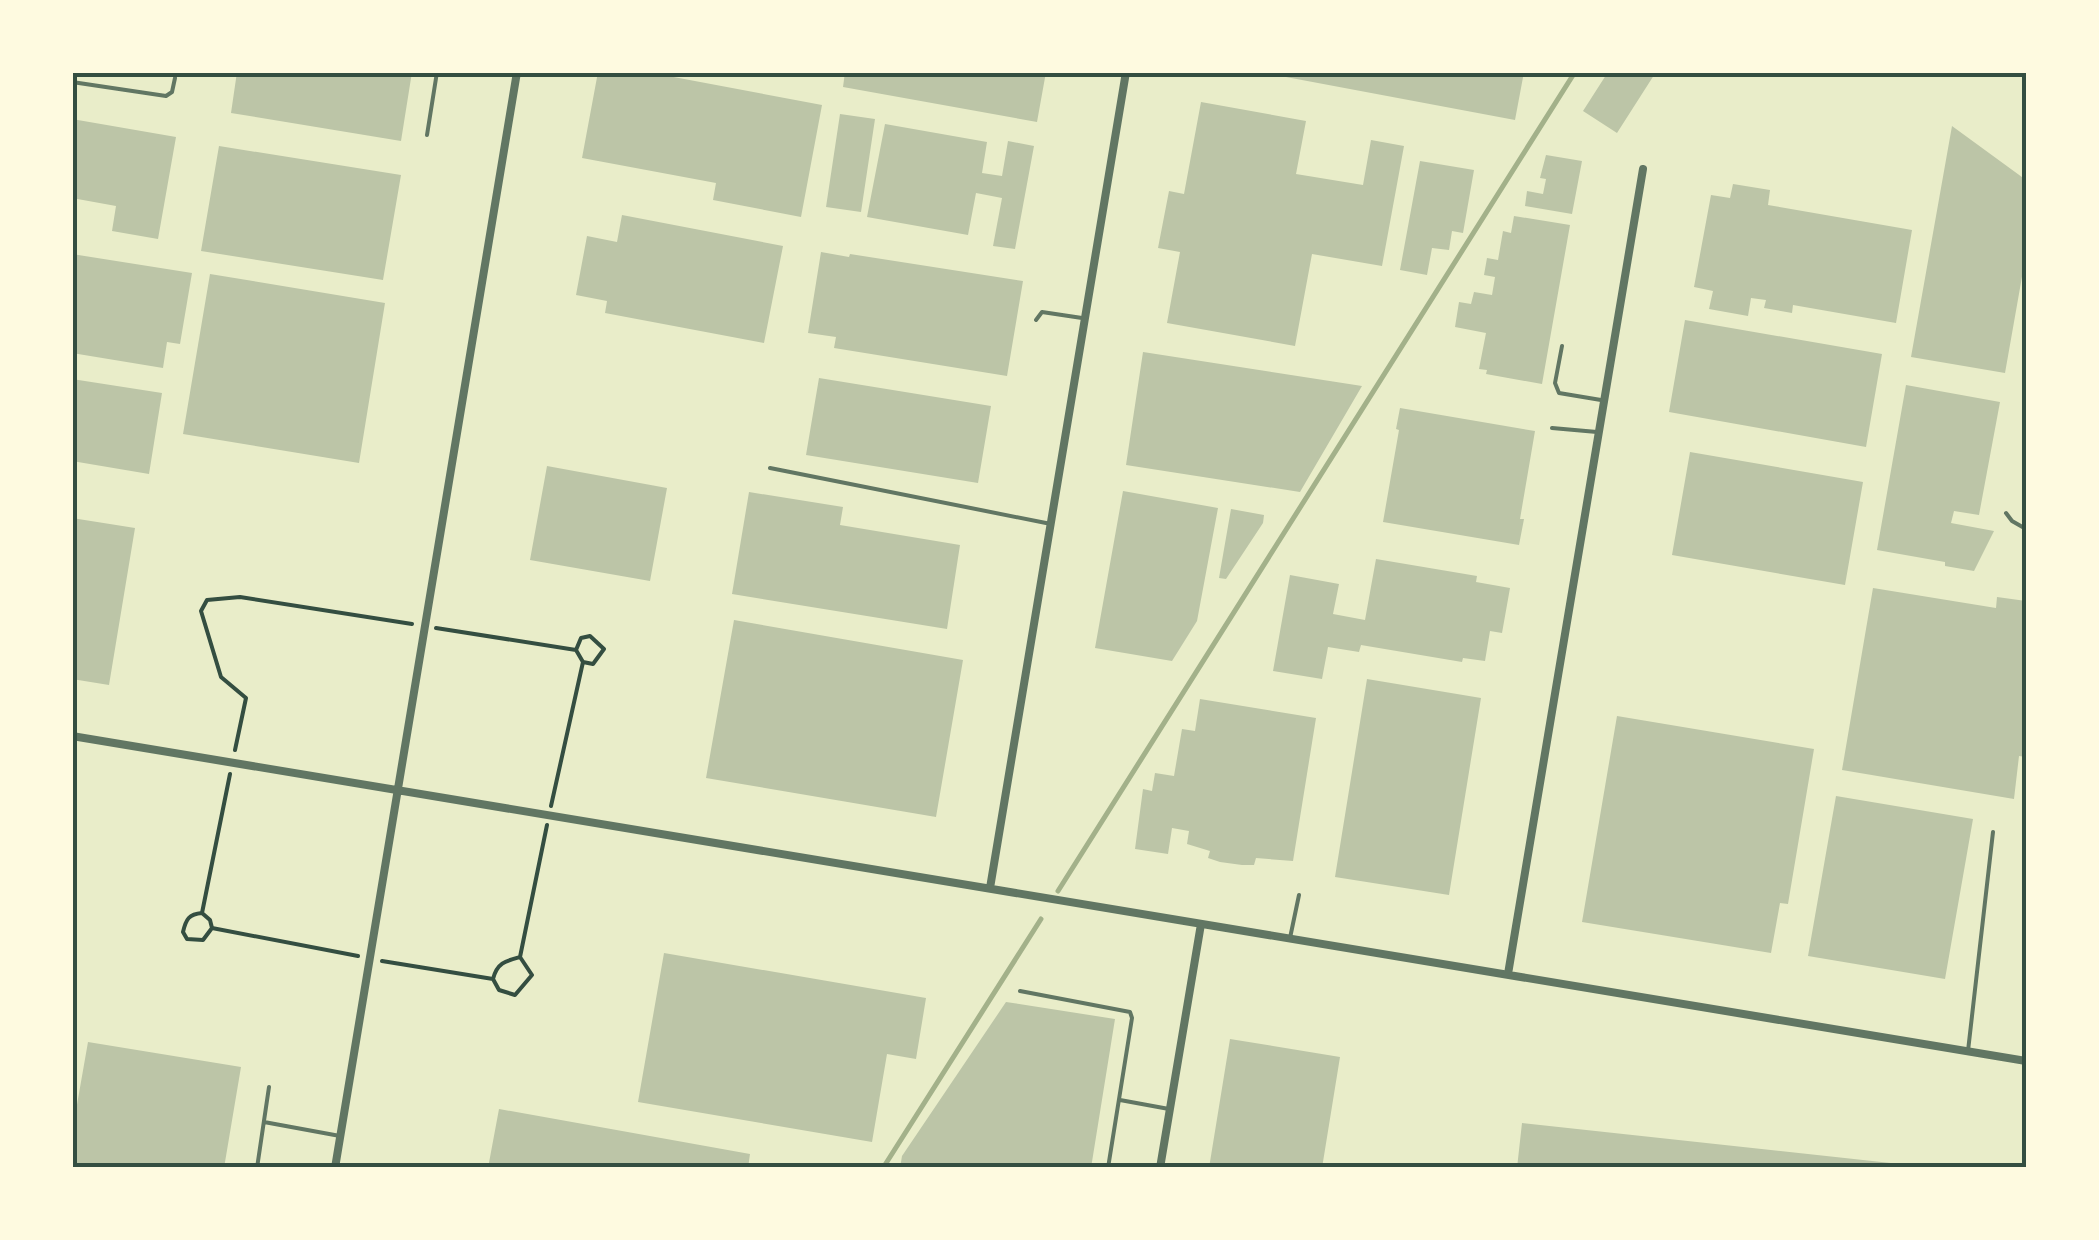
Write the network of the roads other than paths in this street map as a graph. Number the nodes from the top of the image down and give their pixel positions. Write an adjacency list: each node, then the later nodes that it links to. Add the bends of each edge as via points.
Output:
1 (437, 72): 6 (lane)
2 (517, 72): 19 (street)
3 (1126, 72): 8 (street)
4 (175, 78): 5 (lane, via 166,96)
5 (72, 82)
6 (427, 136)
7 (1643, 169): 11 (street)
8 (1085, 318): 9 (lane, via 1042,312); 16 (street)
9 (1036, 320)
10 (1562, 346): 11 (lane, via 1555,382 1560,393)
11 (1604, 401): 13 (street)
12 (1552, 428): 13 (lane)
13 (1599, 433): 25 (street)
14 (770, 468): 16 (lane)
15 (2006, 512): 17 (lane)
16 (1050, 524): 21 (street)
17 (2026, 529)
18 (72, 736): 19 (street)
19 (397, 790): 21 (street); 33 (street)
20 (1993, 832): 27 (lane)
21 (990, 888): 23 (street)
22 (1299, 895): 24 (lane)
23 (1201, 924): 24 (street); 31 (street)
24 (1290, 938): 25 (street)
25 (1508, 974): 27 (street)
26 (1020, 991): 30 (lane, via 1130,1012)
27 (1968, 1051): 28 (street)
28 (2026, 1061)
29 (269, 1086): 32 (lane)
30 (1120, 1100): 31 (lane); 36 (lane)
31 (1170, 1109): 37 (street)
32 (264, 1122): 33 (lane); 34 (lane)
33 (340, 1136): 35 (street)
34 (257, 1168)
35 (335, 1168)
36 (1108, 1168)
37 (1160, 1168)

